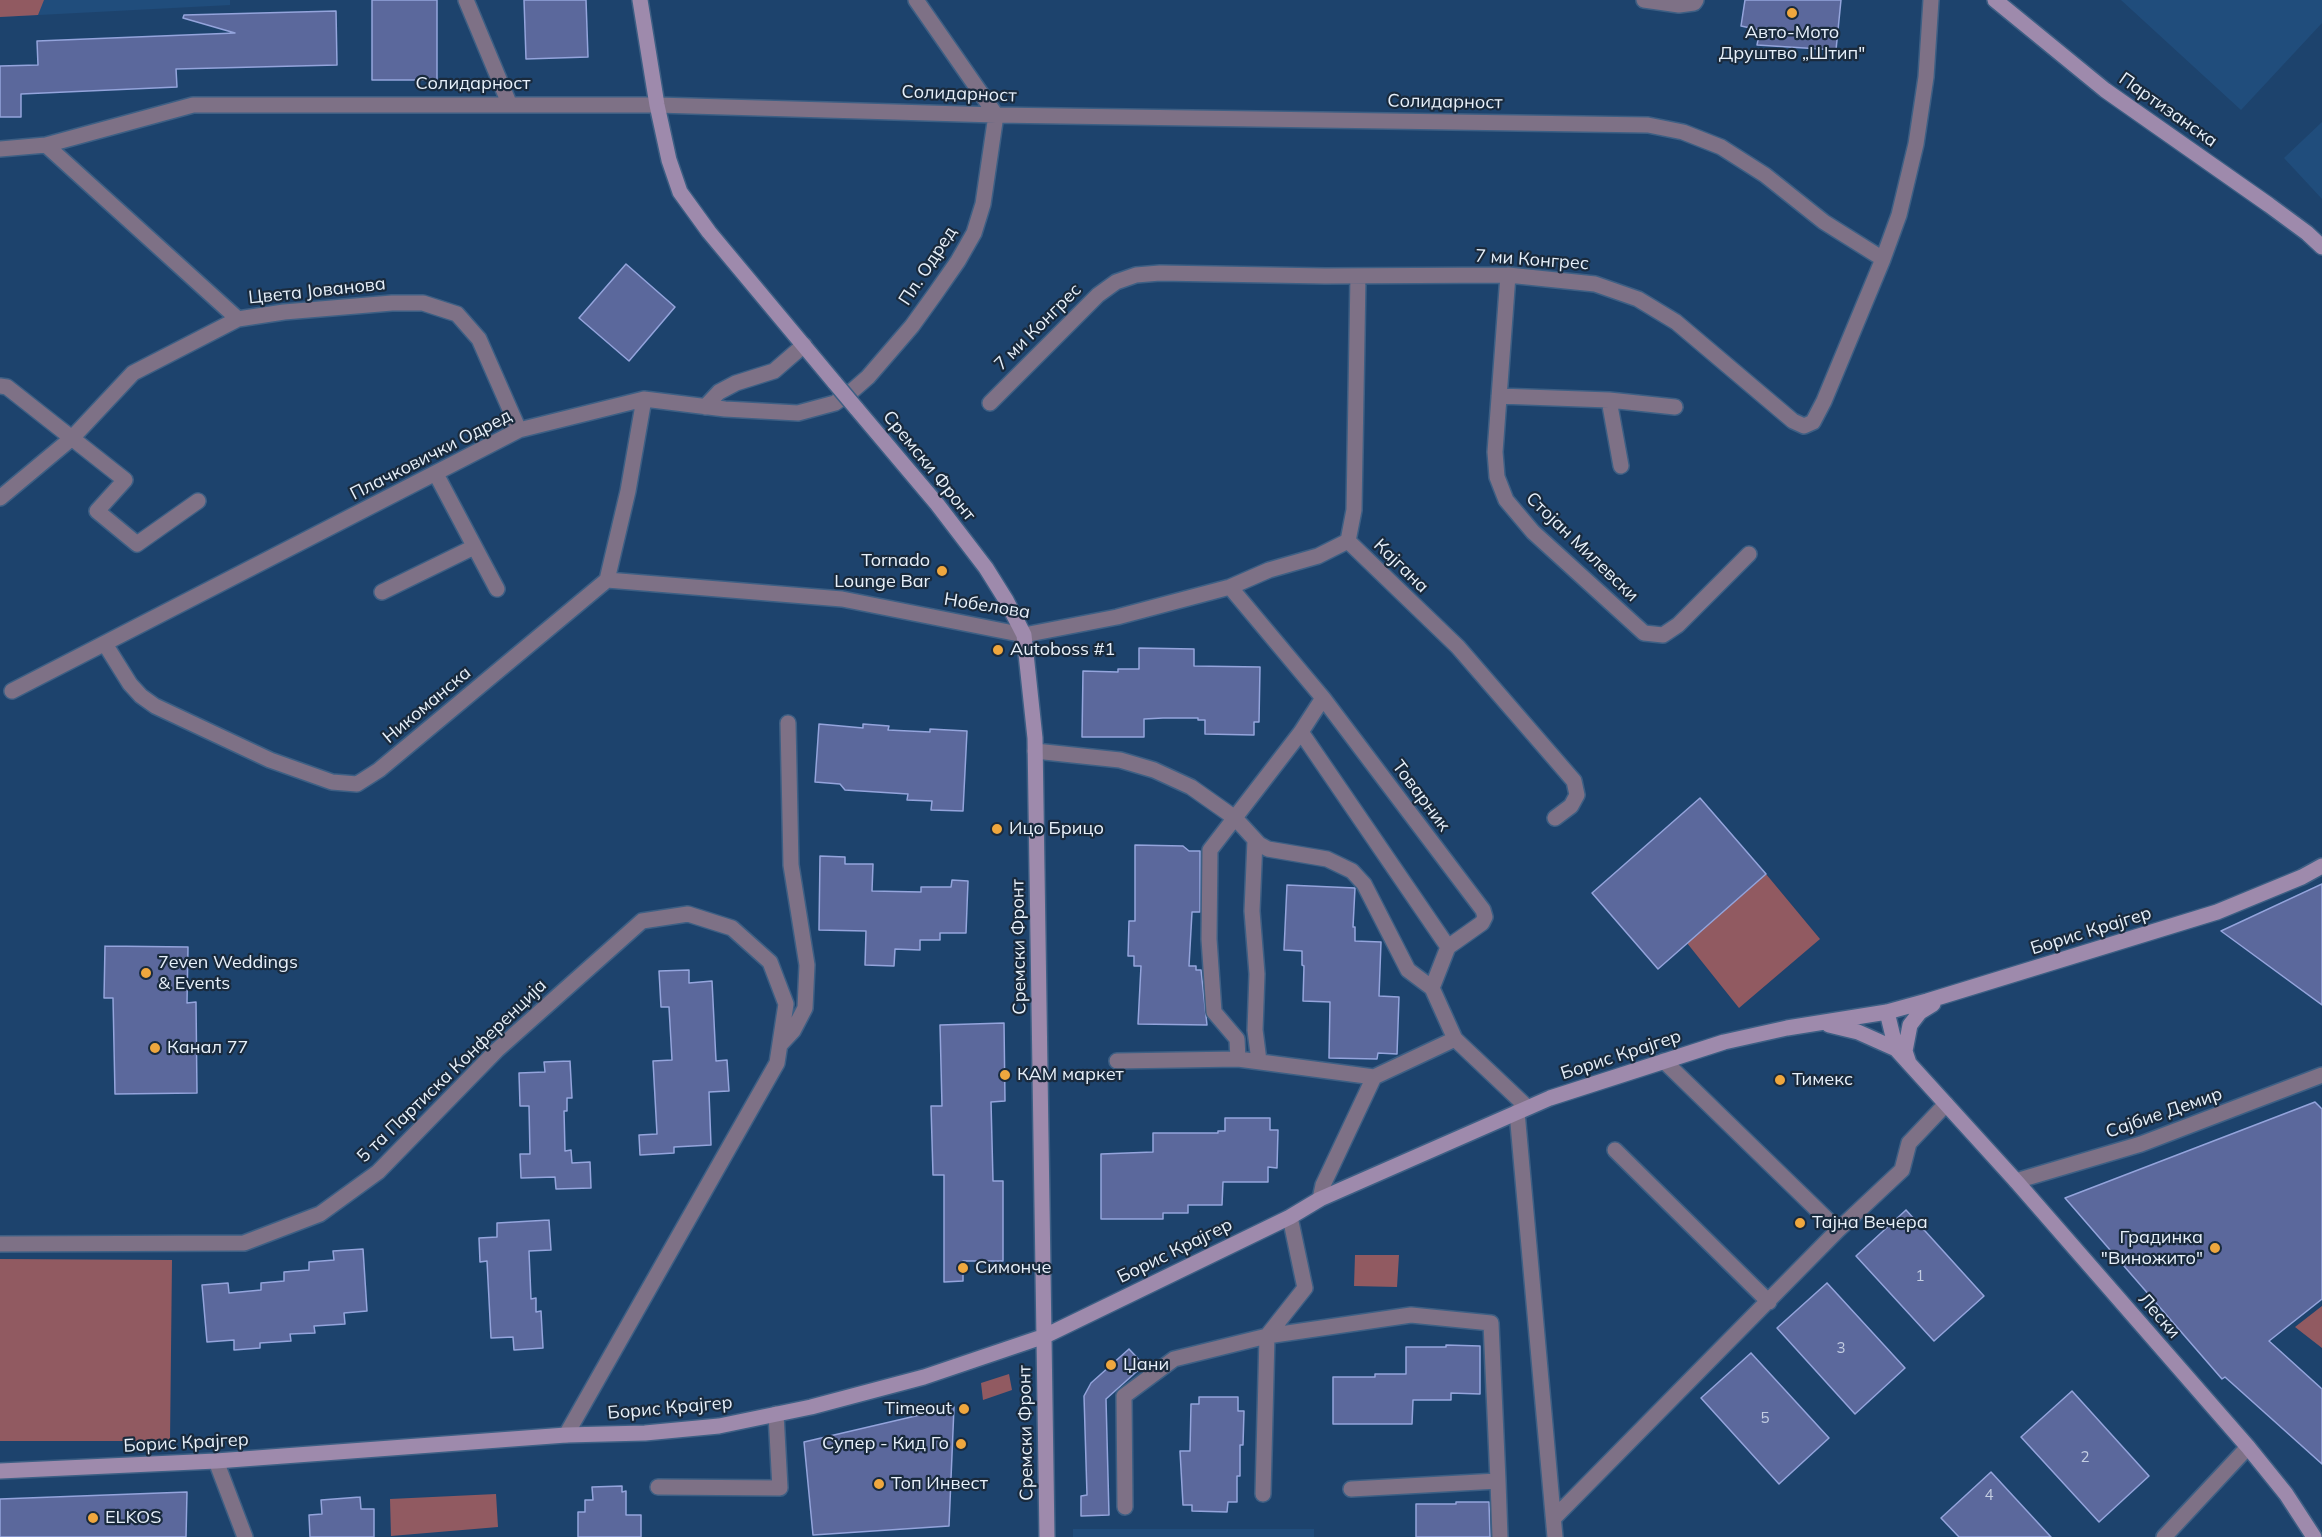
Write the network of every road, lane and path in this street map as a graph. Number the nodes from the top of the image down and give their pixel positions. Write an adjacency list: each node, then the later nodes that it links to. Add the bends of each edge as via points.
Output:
1 (466, 0): 8 (street)
2 (640, 0): 9 (street)
3 (916, 0): 10 (street)
4 (1644, 0): 5 (street, via 1678,5)
5 (1696, 0)
6 (1931, 0): 14 (street, 7 ми Конгрес, via 1926,77 1916,144 1899,215)
7 (1995, 0): 13 (street, Партизанска, via 2105,90 2269,205)
8 (509, 103): 9 (street, Солидарност); 11 (street, Солидарност, via 193,105)
9 (657, 105): 10 (street, Солидарност); 18 (street, via 680,192)
10 (996, 115): 14 (street, Солидарност, via 1648,125 1683,132 1722,147 1824,222); 19 (street, Пл. Одред, via 983,204 974,233 936,294)
11 (46, 145): 12 (street, Солидарност); 17 (street)
12 (0, 149)
13 (2322, 248)
14 (1883, 259): 15 (street, 7 ми Конгрес, via 1824,401 1813,422 1804,426 1793,421 1676,322 1638,299 1595,284)
15 (1508, 275): 16 (street, 7 ми Конгрес); 21 (street, Стојан Милевски)
16 (1358, 276): 24 (street, 7 ми Конгрес, via 1160,273 1116,282 1098,295); 33 (street, Кајгана, via 1354,510)
17 (238, 319): 27 (street, Цвета Јованова, via 392,303 423,303 457,314 479,339); 28 (street, Цвета Јованова, via 133,373)
18 (804, 345): 26 (street, via 774,371 736,383 719,392); 40 (street, Сремски Фронт, bridge, via 986,568)
19 (885, 357): 26 (street, Плачковички Одред, via 852,391 836,403 818,408 798,412)
20 (0, 386): 28 (street, via 7,387)
21 (1499, 396): 23 (street); 35 (street, Стојан Милевски, via 1497,477 1506,500 1564,562 1644,633 1663,635 1678,625)
22 (644, 399): 26 (street, Плачковички Одред); 27 (street, Плачковички Одред); 36 (street)
23 (1609, 400): 25 (street); 29 (street)
24 (990, 403)
25 (1675, 406)
26 (705, 407)
27 (519, 430): 30 (street, Плачковички Одред)
28 (72, 438): 31 (street, Цвета Јованова); 32 (street, via 125,480 97,511 137,544)
29 (1621, 466)
30 (436, 474): 34 (street); 41 (street, Плачковички Одред)
31 (0, 498)
32 (198, 501)
33 (1348, 541): 37 (street, Нобелова, via 1318,556 1269,570); 48 (street, Кајгана, via 1458,646 1574,780 1577,795 1572,806)
34 (474, 547): 38 (street); 39 (street)
35 (1749, 554)
36 (608, 580): 40 (street, Нобелова, via 842,599); 41 (street, Никоманска, via 379,770 357,784 332,782 270,760 155,706 130,684)
37 (1230, 587): 40 (street, Нобелова, via 1117,617); 43 (street, Товарник)
38 (497, 589)
39 (382, 592)
40 (1024, 635): 46 (street, Сремски Фронт)
41 (105, 644): 42 (street, Плачковички Одред)
42 (12, 691)
43 (1323, 698): 45 (street); 51 (street, Товарник, via 1483,910 1482,922)
44 (788, 723): 58 (street, via 791,865 807,965 805,1008)
45 (1302, 732): 47 (street); 51 (street)
46 (1035, 751): 47 (street, via 1120,760 1154,770 1191,788); 76 (street, Сремски Фронт)
47 (1234, 818): 49 (street); 61 (street, via 1210,850 1209,939 1214,1012 1237,1039)
48 (1555, 818)
49 (1255, 840): 52 (street, via 1268,849 1328,859 1352,871 1364,884 1408,970); 63 (street, via 1252,911)
50 (2322, 866): 53 (street, Борис Крајгер, via 2217,912)
51 (1448, 947): 52 (street)
52 (1432, 988): 55 (street)
53 (1949, 995): 54 (street, Борис Крајгер); 60 (street, via 1920,1012 1910,1025)
54 (1889, 1011): 56 (street, Борис Крајгер); 60 (street, Лески)
55 (1447, 1021): 57 (street); 59 (street)
56 (1821, 1023): 60 (street, via 1858,1032); 64 (street, Борис Крајгер, via 1724,1042)
57 (1455, 1039): 59 (street); 68 (street)
58 (780, 1046): 74 (street, 5 та Партиска Конференција, via 786,1004 770,962 732,928 688,914 642,921 497,1050 378,1172 320,1214 244,1243); 79 (street, 5 та Партиска Конференција, via 777,1063)
59 (1432, 1050): 66 (street)
60 (1902, 1055): 67 (street, Лески)
61 (1238, 1059): 62 (street); 63 (street)
62 (1117, 1061)
63 (1259, 1061): 66 (street)
64 (1665, 1061): 68 (street, Борис Крајгер); 73 (street)
65 (2322, 1075): 70 (street, Сајбие Демир, via 2141,1144)
66 (1374, 1077): 71 (street)
67 (1946, 1104): 70 (street, Лески); 73 (street, via 1909,1143 1902,1170)
68 (1522, 1109): 71 (street, Борис Крајгер); 88 (street)
69 (1615, 1150): 75 (street)
70 (2016, 1181): 80 (street, Лески)
71 (1320, 1199): 72 (street, Борис Крајгер)
72 (1290, 1216): 76 (street, Борис Крајгер); 77 (street, via 1305,1288)
73 (1839, 1230): 75 (street)
74 (0, 1244)
75 (1769, 1302): 88 (street)
76 (1045, 1336): 78 (street, Борис Крајгер, via 924,1377); 90 (street, Сремски Фронт)
77 (1267, 1336): 83 (street, via 1411,1316 1491,1323); 86 (street); 87 (street, via 1174,1359 1124,1396)
78 (776, 1414): 79 (street, Борис Крајгер, via 719,1426); 84 (street, via 780,1488)
79 (567, 1435): 81 (street, Борис Крајгер)
80 (2248, 1447): 93 (street); 94 (street, Лески)
81 (216, 1461): 82 (street, Борис Крајгер); 89 (street)
82 (0, 1471)
83 (1498, 1481): 85 (street); 91 (street)
84 (658, 1487)
85 (1351, 1489)
86 (1263, 1494)
87 (1125, 1507)
88 (1554, 1518): 92 (street)
89 (245, 1537)
90 (1047, 1537)
91 (1500, 1537)
92 (1556, 1537)
93 (2164, 1537)
94 (2314, 1537)

